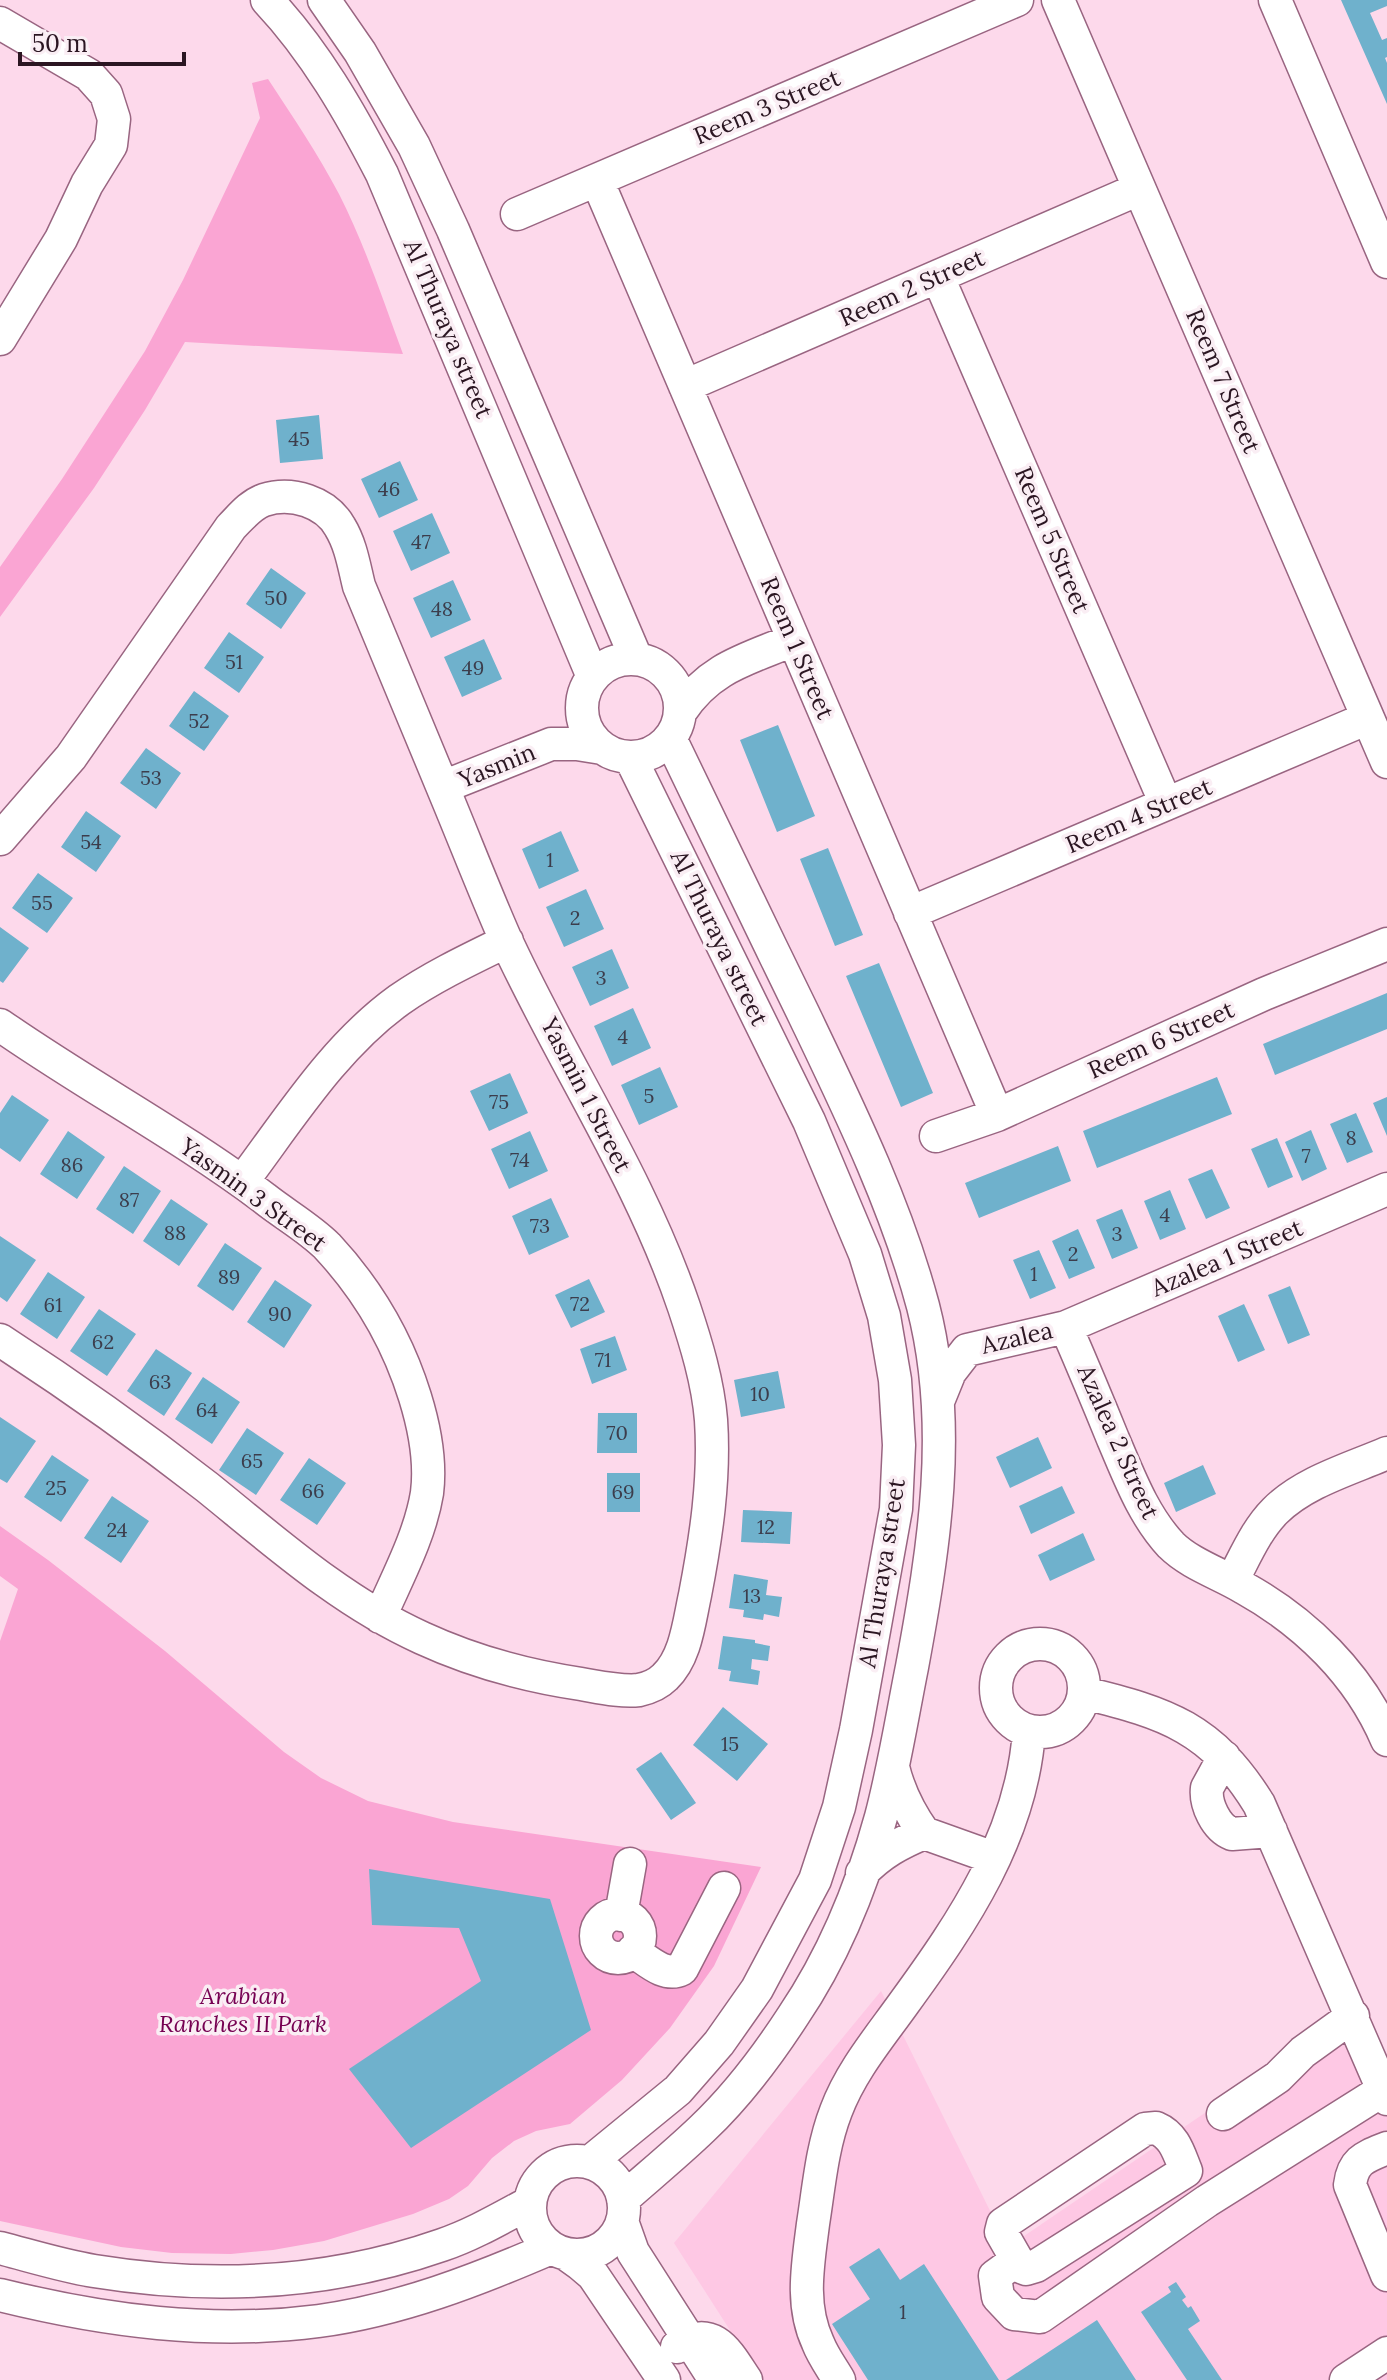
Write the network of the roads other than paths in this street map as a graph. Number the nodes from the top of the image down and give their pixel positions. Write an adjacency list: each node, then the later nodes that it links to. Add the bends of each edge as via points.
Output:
1 (267, 0): 17 (street, Al Thuraya street, via 351,114 382,174)
2 (324, 0): 15 (street, Al Thuraya street, via 414,146 619,622)
3 (1017, 0): 7 (street, Reem 3 Street)
4 (1058, 0): 8 (street, Reem 7 Street)
5 (1275, 0): 10 (street)
6 (0, 23): 12 (street, via 52,55 78,83 93,110 96,141 87,184 61,239)
7 (597, 180): 9 (street, Reem 3 Street); 13 (street, Reem 1 Street)
8 (1139, 189): 11 (street, Reem 2 Street); 18 (street, Reem 7 Street)
9 (517, 214)
10 (1387, 262)
11 (938, 277): 13 (street, Reem 2 Street); 24 (street, Reem 5 Street)
12 (0, 339)
13 (685, 386): 14 (street, Reem 1 Street)
14 (793, 640): 16 (street); 26 (street, Reem 1 Street)
15 (648, 662): 16 (street, via 688,673); 17 (street, via 620,659); 19 (street, via 672,678 679,694)
16 (718, 671): 19 (street, via 696,690)
17 (588, 689): 20 (street, Yasmin, via 570,724); 21 (street, via 586,728)
18 (1368, 718): 22 (street, Reem 7 Street); 24 (street, Reem 4 Street)
19 (676, 725): 21 (street, via 659,749 645,755); 34 (street, Al Thuraya street, via 847,1104 901,1232)
20 (551, 744): 21 (street, Yasmin); 23 (street, Yasmin)
21 (616, 753): 57 (street, Al Thuraya street, via 809,1121 865,1254 884,1316 899,1445 896,1509 859,1714 839,1807 815,1880 757,1989 719,2043 678,2090)
22 (1387, 762)
23 (443, 787): 25 (street, Yasmin 1 Street, via 359,586 333,544 316,527 294,519 270,520 211,557 71,757); 27 (street, Yasmin 1 Street)
24 (1166, 804): 26 (street, Reem 4 Street)
25 (0, 839)
26 (910, 913): 30 (street, Reem 1 Street)
27 (507, 941): 32 (street, via 429,981 372,1022 341,1052); 41 (street, Yasmin 1 Street, via 648,1217 697,1347 711,1419 710,1488 687,1669 668,1694 636,1701 467,1656)
28 (1387, 944): 30 (street, Reem 6 Street)
29 (0, 1025): 32 (street, Yasmin 3 Street)
30 (997, 1115): 31 (street, Reem 6 Street)
31 (936, 1136)
32 (242, 1182): 41 (street, Yasmin 3 Street, via 324,1244 357,1281 405,1363 426,1447 427,1492 414,1538)
33 (1387, 1189): 35 (street, Azalea 1 Street)
34 (924, 1310): 37 (street, Azalea); 38 (street, Al Thuraya street)
35 (1066, 1327): 37 (street, Azalea); 40 (street, Azalea 2 Street, via 1153,1524 1174,1548)
36 (0, 1340): 41 (street, Yasmin 1 Street, via 121,1422)
37 (967, 1350): 38 (street, Azalea)
38 (939, 1399): 46 (street, Al Thuraya street, via 936,1509 927,1585)
39 (1387, 1453): 40 (street, via 1292,1497 1276,1510)
40 (1232, 1581): 43 (street, Azalea 2 Street, via 1313,1637)
41 (380, 1617)
42 (1084, 1693): 44 (street, via 1078,1711 1065,1725); 44 (street, via 1082,1674 1059,1648 1023,1647 1008,1657 998,1673 1001,1709 1012,1723); 45 (street, via 1163,1715)
43 (1384, 1726)
44 (1029, 1731): 49 (street, via 1019,1792)
45 (1224, 1757): 47 (street, via 1244,1779); 47 (street, via 1206,1794 1221,1828 1232,1834)
46 (893, 1767): 48 (street, Al Thuraya street, via 903,1799); 51 (street, Al Thuraya street)
47 (1271, 1831): 53 (street)
48 (924, 1833): 49 (street); 51 (street, via 891,1847)
49 (994, 1858): 73 (street, via 952,1936 854,2073 833,2121 806,2284 817,2342)
50 (630, 1864): 52 (street, via 621,1915 639,1930 633,1951 668,1972 682,1969)
51 (862, 1873): 61 (street, Al Thuraya street, via 844,1921 795,2014 705,2127)
52 (724, 1888)
53 (1357, 2027): 54 (street); 55 (street, via 1306,2069 1278,2077)
54 (1385, 2094): 59 (street)
55 (1223, 2114)
56 (1387, 2148): 65 (street, via 1359,2161 1350,2185)
57 (590, 2162): 60 (street, via 557,2165 544,2174); 61 (street, via 617,2183)
58 (1186, 2171): 59 (street); 64 (street, via 1031,2269); 64 (street, via 1166,2132 1145,2129 1003,2224 1001,2232)
59 (1207, 2201): 64 (street, via 1040,2317 1014,2314 998,2297 995,2276)
60 (529, 2203): 62 (street, via 445,2244 365,2267 302,2277 164,2280); 63 (street, via 534,2229)
61 (623, 2210): 63 (street, via 607,2245 580,2256); 67 (street, via 633,2252)
62 (0, 2248)
63 (558, 2251): 66 (street, via 462,2285 320,2321 180,2326 61,2310); 69 (street, via 593,2275)
64 (1017, 2260)
65 (1387, 2275)
66 (0, 2295)
67 (695, 2339): 69 (street); 70 (street); 71 (street); 72 (street, via 716,2341)
68 (1387, 2353): 74 (street)
69 (654, 2375)
70 (715, 2380)
71 (730, 2380)
72 (746, 2380)
73 (839, 2380)
74 (1346, 2380)

